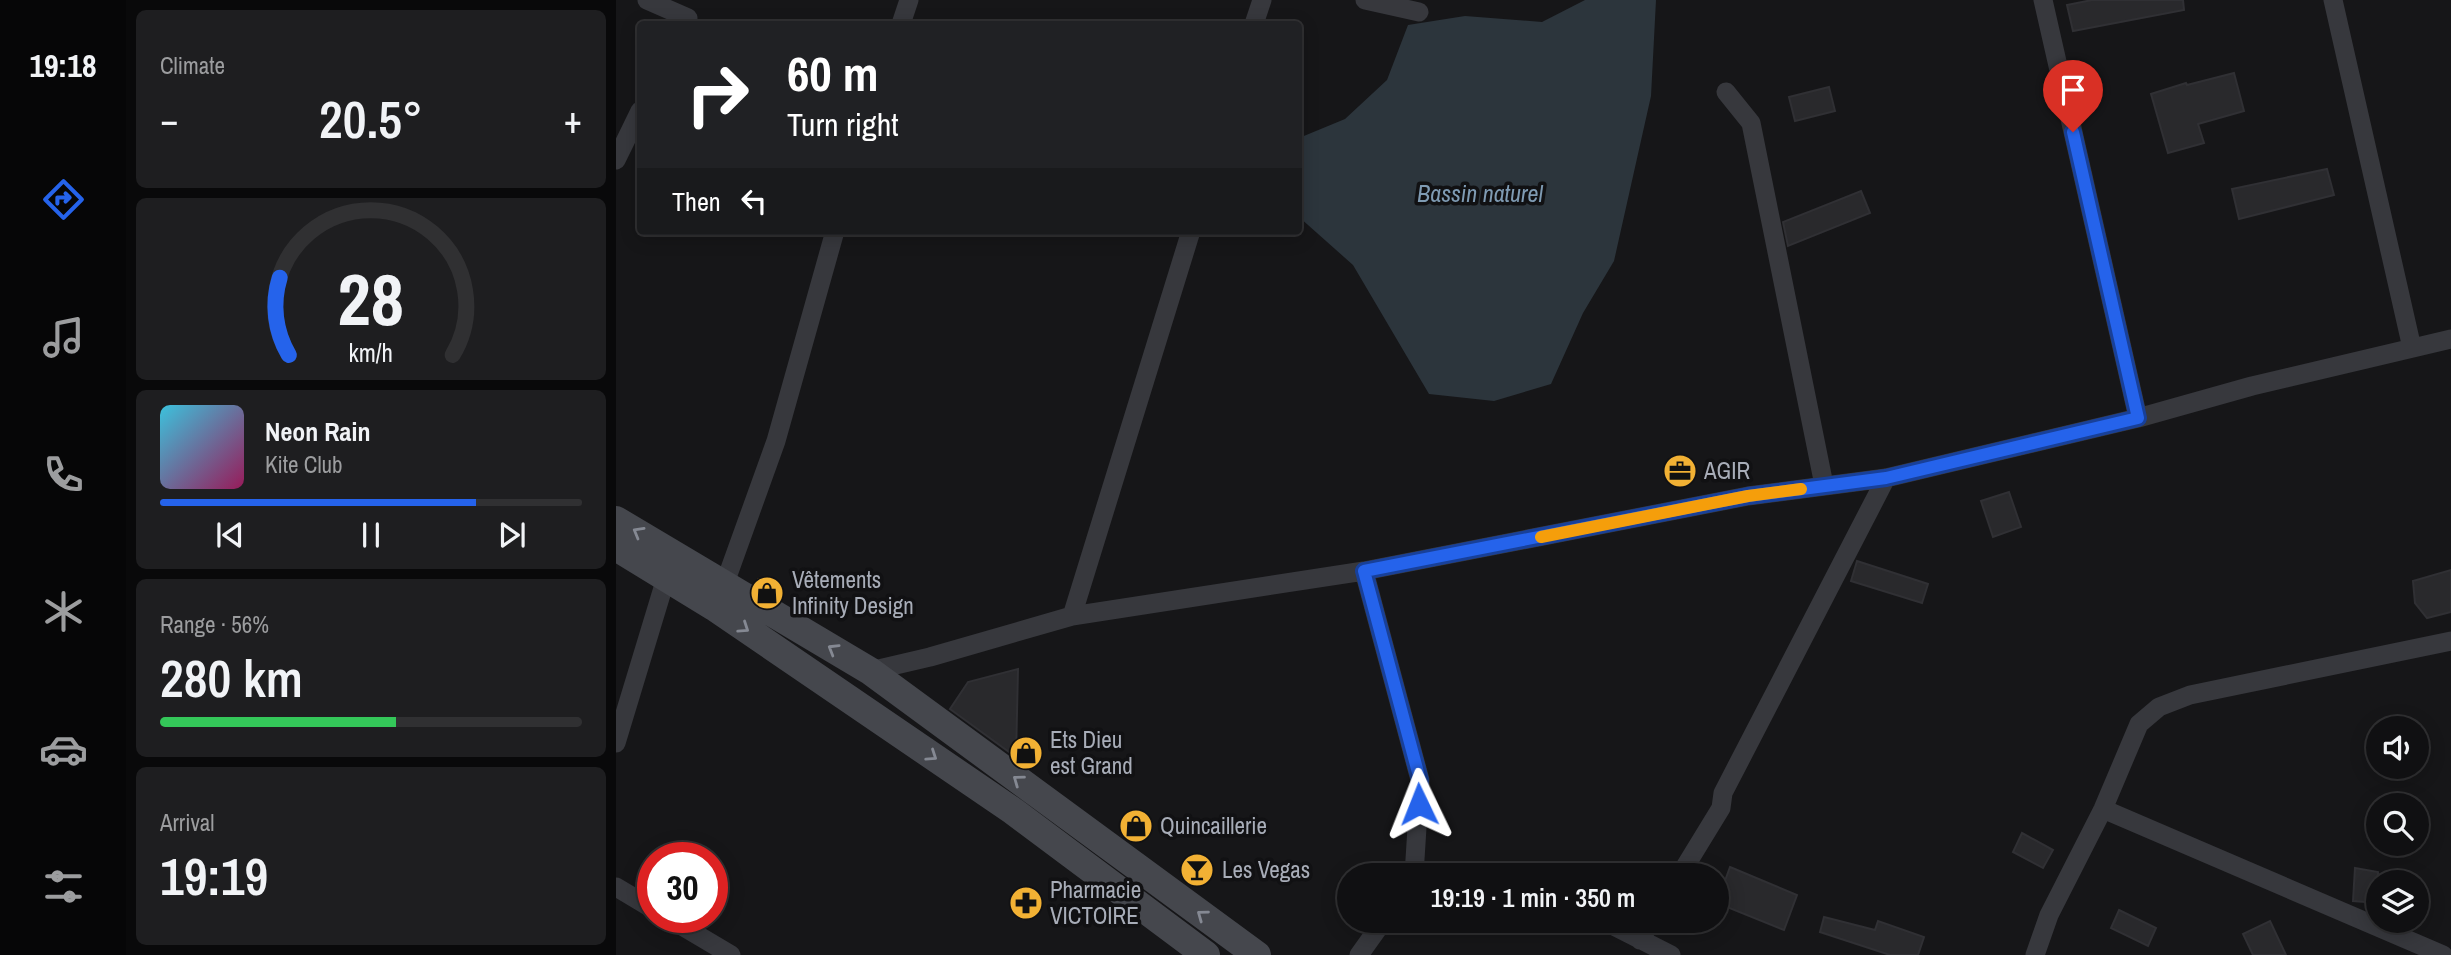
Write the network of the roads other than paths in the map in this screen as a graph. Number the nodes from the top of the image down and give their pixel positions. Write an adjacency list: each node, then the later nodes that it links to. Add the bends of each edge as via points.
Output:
1 (647, 0): 8 (street)
2 (909, 0): 9 (street)
3 (1262, 0): 10 (street)
4 (1365, 0): 7 (street)
5 (2043, 0): 18 (street)
6 (2333, 0): 17 (street)
7 (1419, 12)
8 (689, 14)
9 (902, 21)
10 (1255, 21)
11 (1726, 92): 20 (street, via 1751,122)
12 (637, 117): 13 (street)
13 (616, 160)
14 (834, 235): 25 (street, via 776,441)
15 (1190, 235): 26 (street)
16 (2451, 340): 17 (street)
17 (2412, 348): 18 (street)
18 (2138, 418): 19 (street)
19 (1886, 478): 20 (street); 32 (street, via 1723,793 1721,808)
20 (1824, 485): 23 (street)
21 (616, 520): 25 (main road, one-way to 21)
22 (616, 547): 24 (main road)
23 (1364, 571): 26 (street); 31 (street, via 1420,780)
24 (666, 578): 25 (main road); 29 (street)
25 (720, 596): 28 (main road, one-way to 25); 41 (main road, one-way to 41)
26 (1072, 616): 28 (street)
27 (2451, 641): 30 (street, via 2190,695 2159,707 2138,724)
28 (870, 671): 42 (main road, one-way to 28)
29 (616, 743)
30 (2103, 809): 45 (street, via 2049,915); 46 (street)
31 (1416, 863)
32 (1687, 863)
33 (616, 887): 34 (street)
34 (637, 899)
35 (694, 933): 40 (street)
36 (1375, 933): 43 (street)
37 (1627, 933): 39 (street)
38 (1644, 933): 39 (street)
39 (1640, 940): 44 (street)
40 (731, 955)
41 (1206, 955)
42 (1257, 955)
43 (1359, 955)
44 (1671, 955)
45 (2035, 955)
46 (2443, 955)

